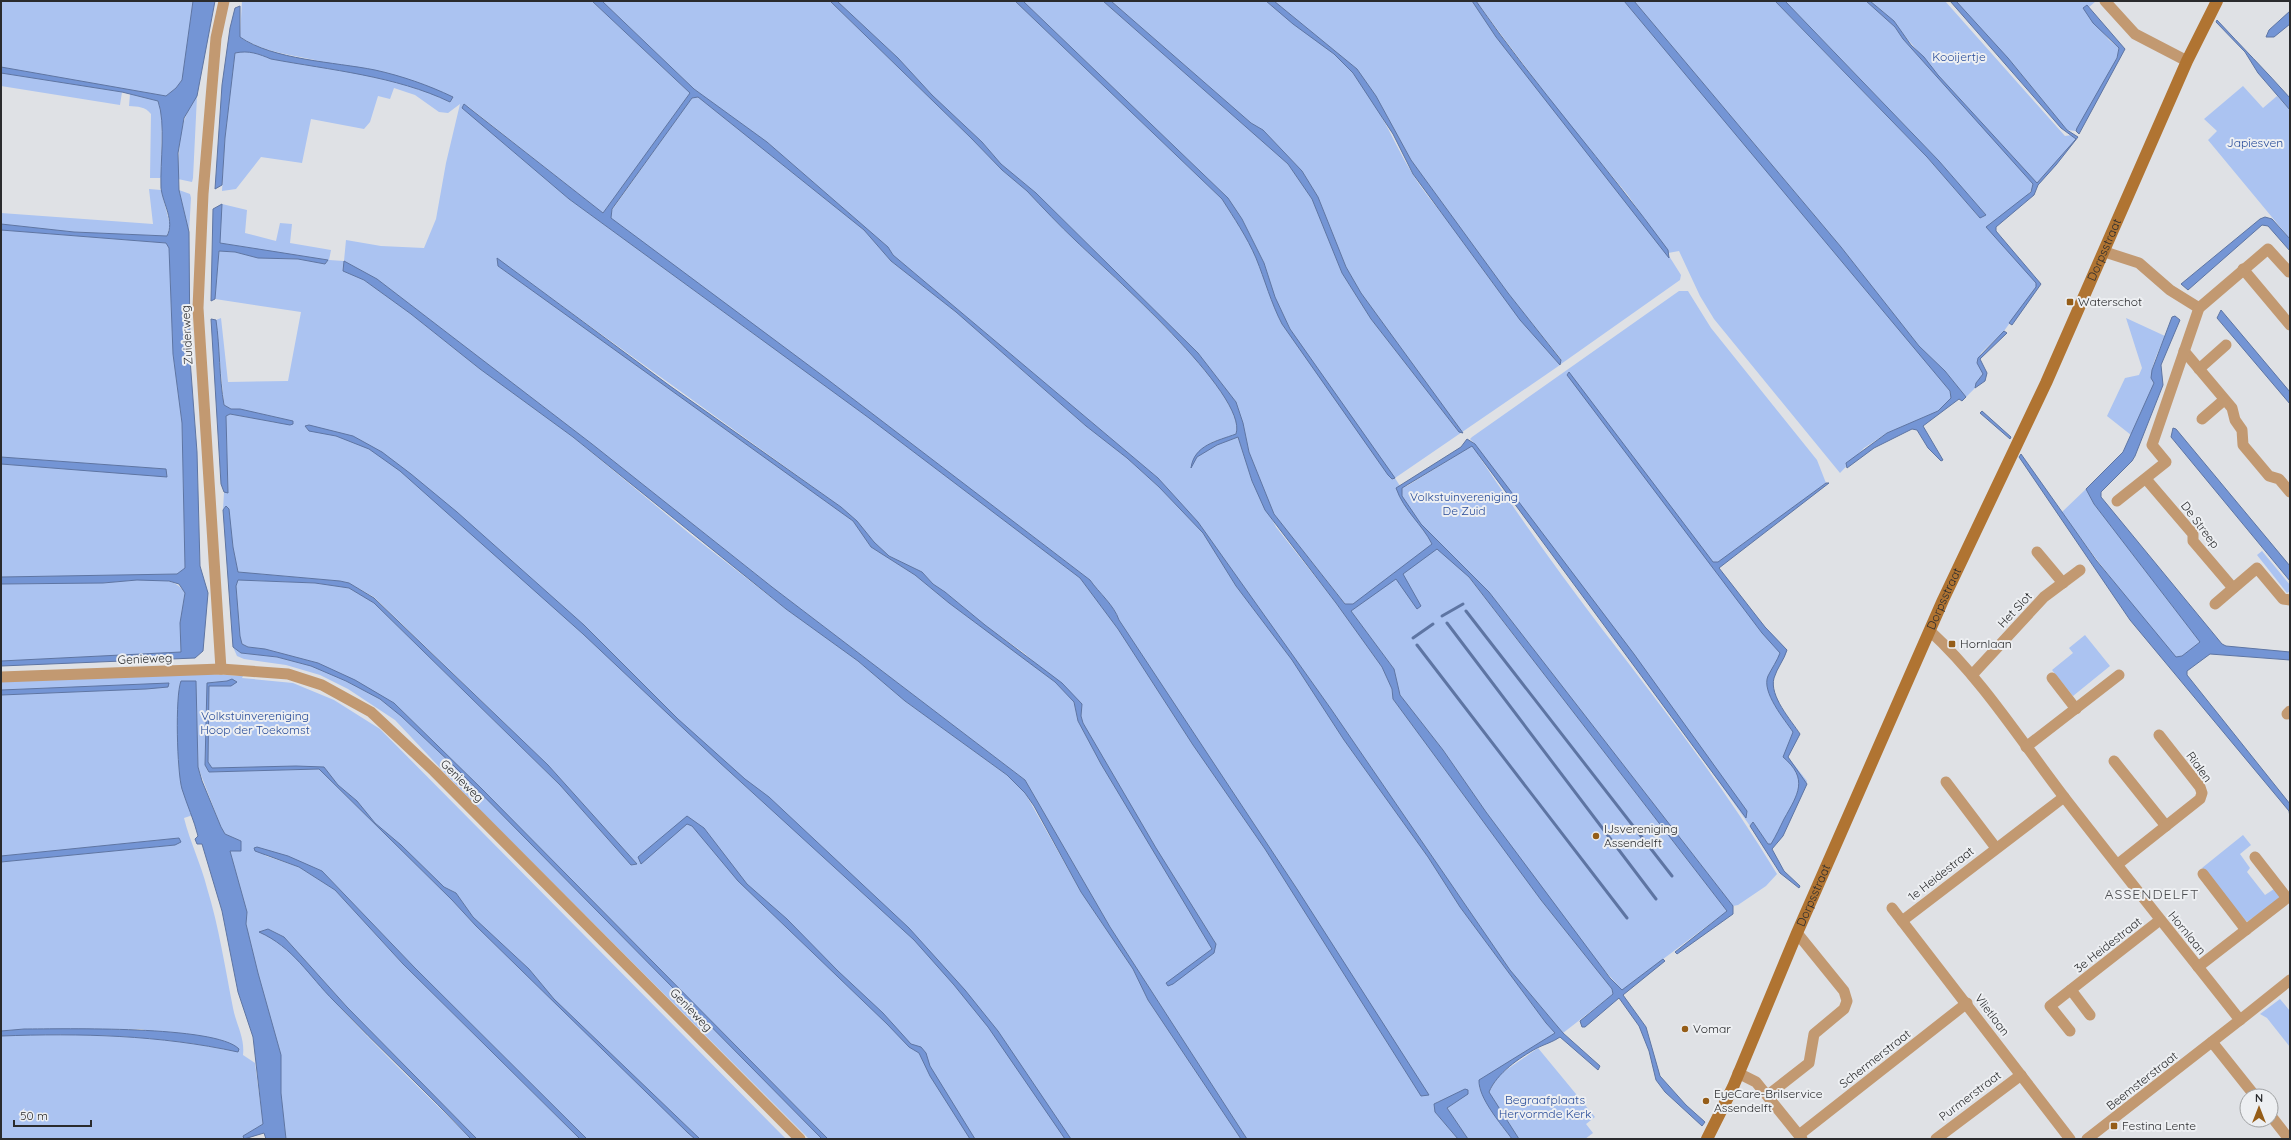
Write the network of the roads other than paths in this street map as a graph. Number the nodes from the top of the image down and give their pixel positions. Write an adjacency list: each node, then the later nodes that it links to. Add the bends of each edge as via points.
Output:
1 (224, 1): 25 (street, Zuiderweg, via 216,38 205,171 198,308)
2 (2105, 1): 4 (street, via 2135,34)
3 (2217, 1): 4 (street, Dorpsstraat)
4 (2187, 61): 5 (street, Dorpsstraat)
5 (2105, 252): 8 (street, via 2139,263 2170,290); 24 (street, Dorpsstraat)
6 (2243, 269): 7 (street, via 2268,249); 8 (street); 9 (street)
7 (2289, 272)
8 (2199, 308): 11 (street)
9 (2290, 325)
10 (2226, 345): 12 (street)
11 (2184, 351): 12 (street); 15 (street, via 2152,444 2166,462)
12 (2199, 369): 13 (street)
13 (2224, 400): 14 (street); 16 (street, via 2232,408 2235,420 2242,430 2243,445 2269,476 2279,479)
14 (2202, 419)
15 (2146, 479): 17 (street); 21 (street, De Streep, via 2193,534 2193,540)
16 (2290, 492)
17 (2117, 501)
18 (2037, 552): 20 (street)
19 (2080, 570): 20 (street, Het Slot)
20 (2063, 583): 26 (street, Het Slot, via 2044,597)
21 (2233, 588): 22 (street, via 2256,568 2283,599); 23 (street)
22 (2290, 600)
23 (2215, 604)
24 (1930, 631): 26 (street, Hornlaan, via 1952,651); 45 (street, Dorpsstraat)
25 (221, 669): 28 (street, Genieweg); 60 (street, Genieweg, via 288,674 322,685 371,712 440,777)
26 (1972, 675): 32 (street, Hornlaan)
27 (2119, 675): 30 (street)
28 (1, 677)
29 (2052, 678): 30 (street)
30 (2076, 709): 32 (street)
31 (2159, 735): 36 (street, Rialen, via 2202,793 2200,799)
32 (2026, 747): 35 (street, Hornlaan)
33 (2114, 761): 36 (street)
34 (1946, 782): 37 (street)
35 (2064, 797): 37 (street, 1e Heidestraat); 39 (street, Hornlaan)
36 (2166, 826): 39 (street, Rialen)
37 (1996, 848): 43 (street, 1e Heidestraat)
38 (2255, 857): 44 (street, via 2287,898)
39 (2118, 864): 42 (street, Hornlaan)
40 (2203, 874): 44 (street)
41 (1892, 908): 43 (street, Vlietlaan)
42 (2160, 920): 46 (street, Hornlaan); 48 (street, 3e Heidestraat)
43 (1902, 921): 49 (street, Vlietlaan)
44 (2246, 930): 46 (street)
45 (1797, 933): 54 (street, Dorpsstraat); 57 (street, via 1844,991 1848,1001 1844,1009 1814,1034 1809,1063)
46 (2198, 967): 51 (street, Hornlaan)
47 (2290, 980): 51 (street)
48 (2071, 990): 50 (street, 3e Heidestraat); 52 (street, 3e Heidestraat, via 2050,1006)
49 (1967, 1003): 55 (street, Vlietlaan); 59 (street, Schermerstraat)
50 (2090, 1015)
51 (2240, 1020): 53 (street)
52 (2070, 1031)
53 (2212, 1042): 56 (street); 64 (street, Beemsterstraat)
54 (1738, 1073): 57 (street, via 1756,1082); 61 (street, Dorpsstraat)
55 (2021, 1075): 62 (street, Purmerstraat); 63 (street, Vlietlaan)
56 (2249, 1088)
57 (1768, 1095): 59 (street)
58 (2279, 1126): 65 (street)
59 (1801, 1137)
60 (800, 1139)
61 (1707, 1139)
62 (1936, 1139)
63 (2070, 1139)
64 (2087, 1139)
65 (2289, 1139)

